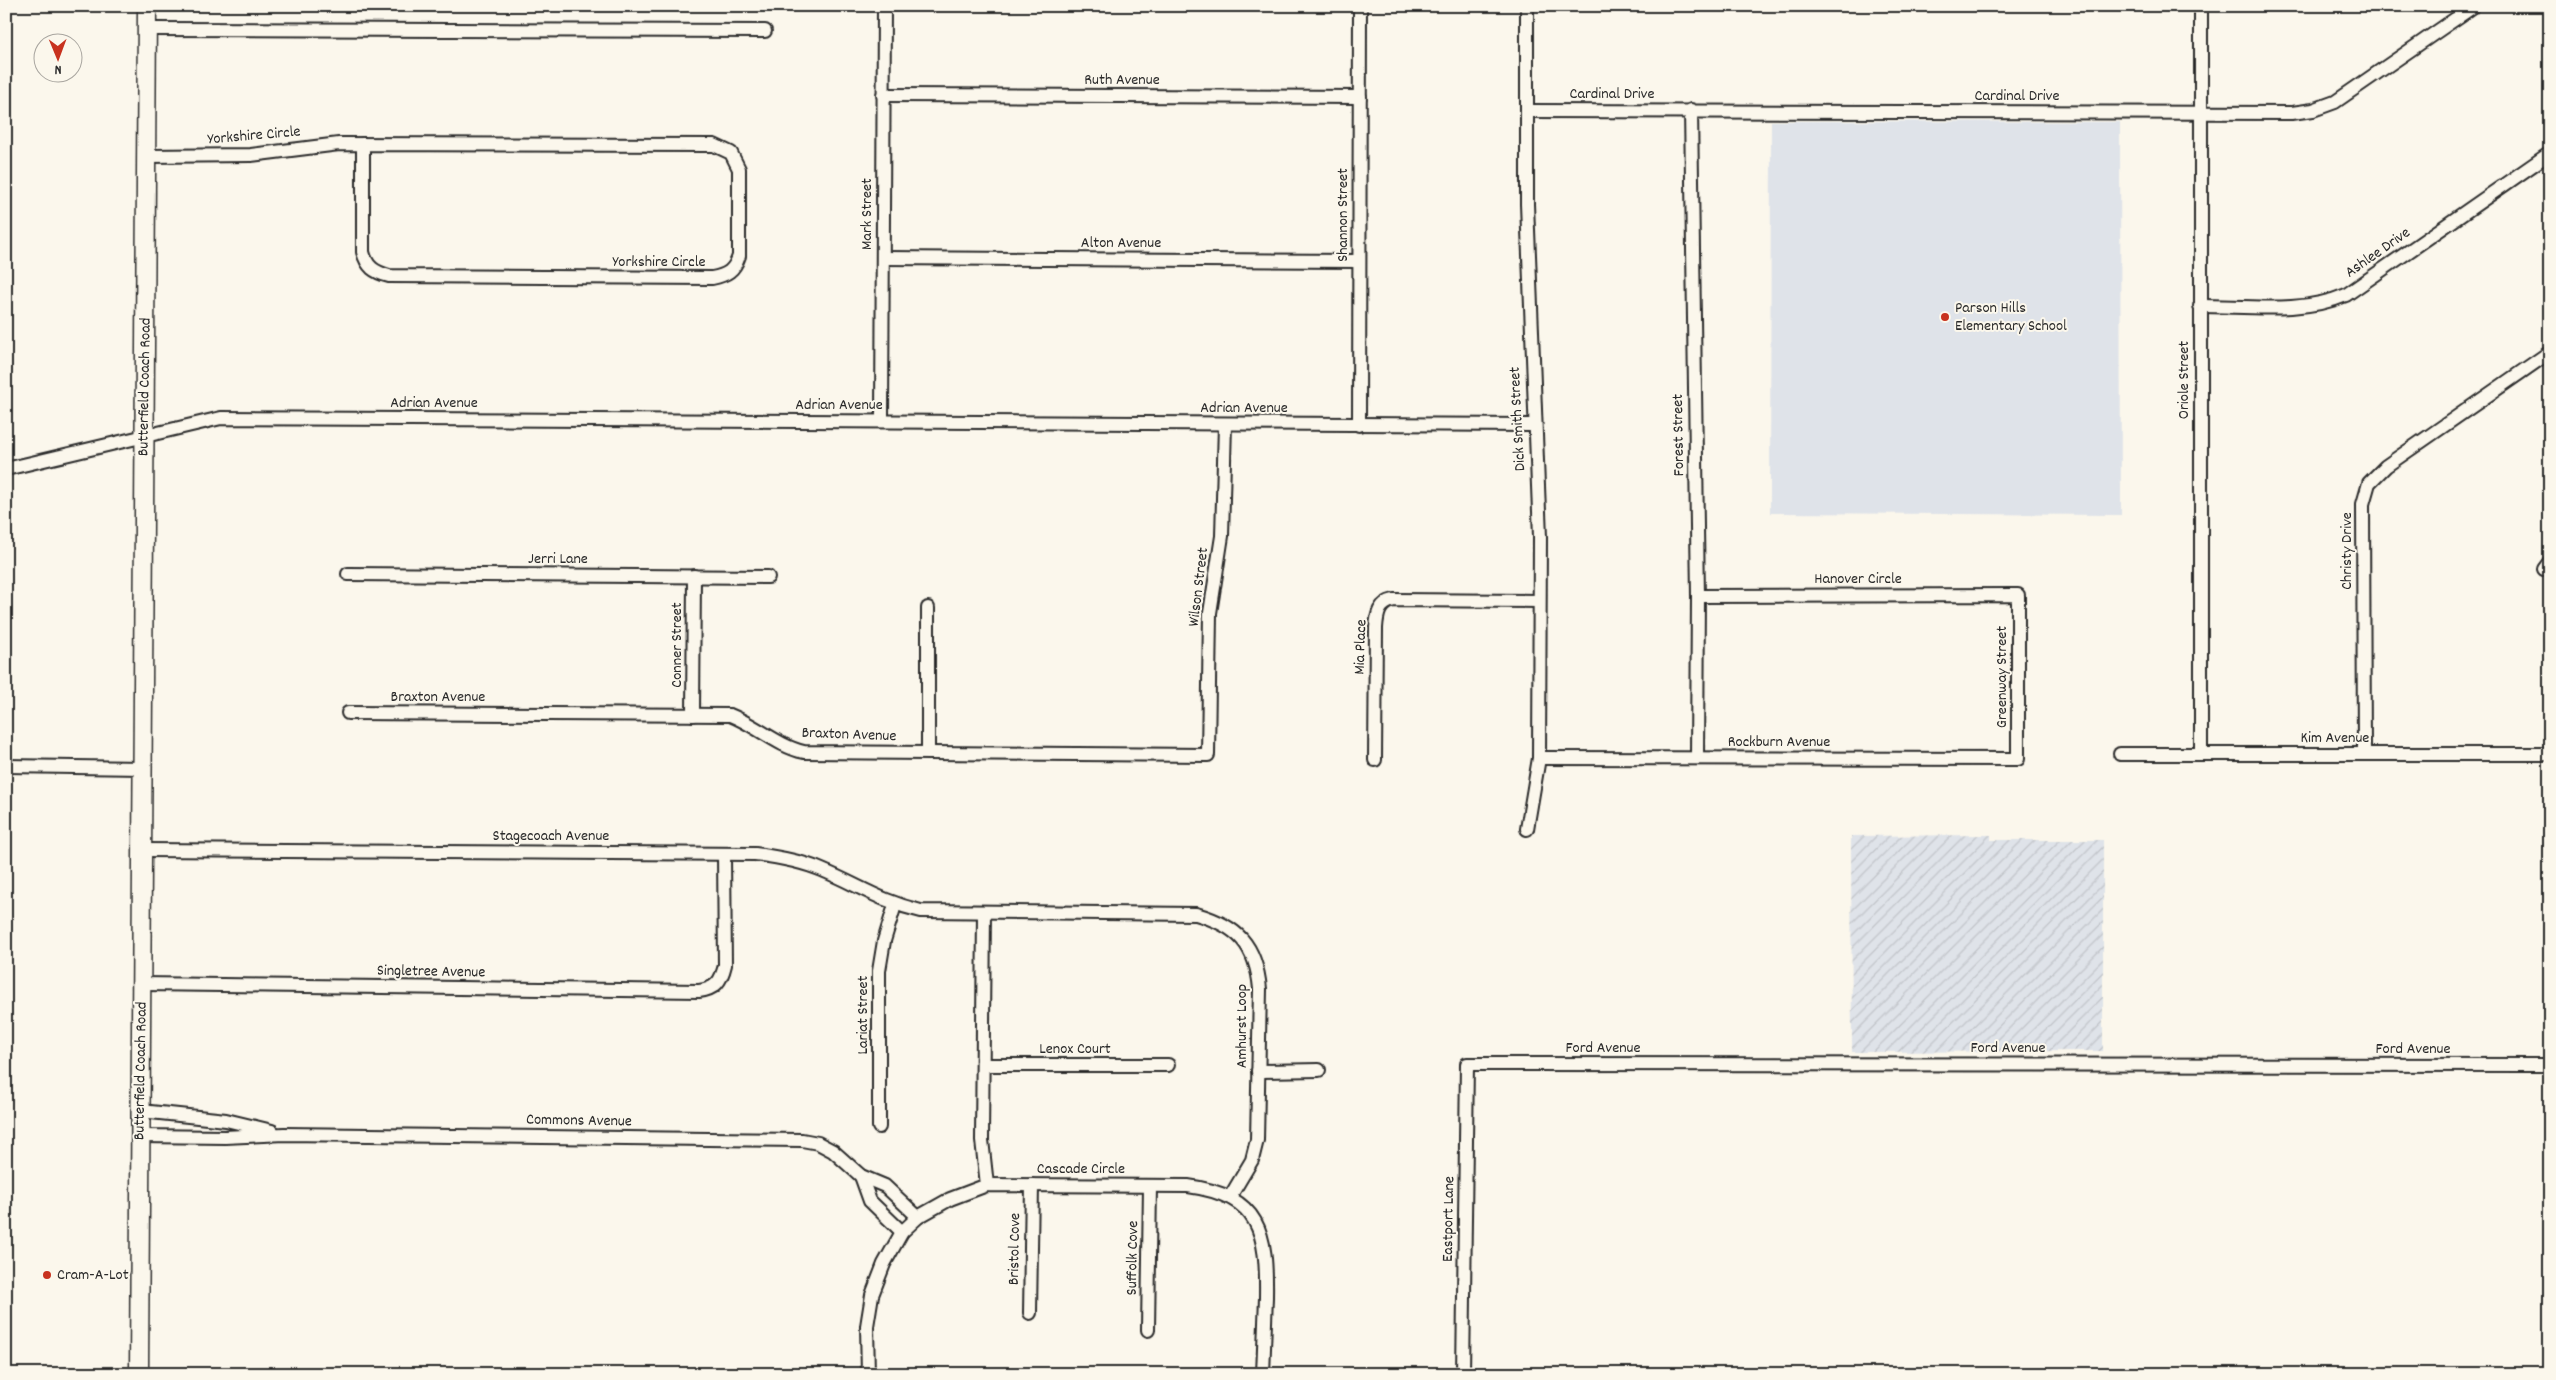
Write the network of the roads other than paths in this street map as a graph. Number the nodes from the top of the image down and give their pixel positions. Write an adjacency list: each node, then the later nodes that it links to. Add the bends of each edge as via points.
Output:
1 (147, 6): 7 (main road, Butterfield Coach Road)
2 (884, 6): 9 (street, Mark Street)
3 (1360, 6): 10 (street, Shannon Street)
4 (1527, 6): 12 (street, Dick Smith Street)
5 (2200, 6): 13 (street, Oriole Street)
6 (2474, 6): 13 (street, Cardinal Drive, via 2335,102 2314,110 2292,113)
7 (147, 30): 8 (street); 16 (main road, Butterfield Coach Road)
8 (765, 31)
9 (883, 95): 10 (street, Ruth Avenue); 17 (street, Mark Street)
10 (1360, 97): 18 (street, Shannon Street)
11 (1691, 110): 12 (street, Cardinal Drive); 13 (street, Cardinal Drive); 31 (street, Forest Street)
12 (1528, 111): 24 (street, Dick Smith Street, via 1527,204)
13 (2200, 113): 19 (street, Oriole Street)
14 (363, 144): 14 (street, Yorkshire Circle, via 704,145 724,148 731,153 739,169 736,265 731,272 712,278 379,274 371,269 363,252); 16 (street, Yorkshire Circle, via 318,146 251,156)
15 (2550, 154): 19 (street, Ashlee Drive, via 2346,295 2328,303 2309,306)
16 (147, 156): 25 (main road, Butterfield Coach Road)
17 (883, 258): 18 (street, Alton Avenue); 21 (street, Mark Street)
18 (1359, 261): 23 (street, Shannon Street)
19 (2200, 306): 38 (street, Oriole Street)
20 (2550, 352): 39 (street, Christy Drive, via 2386,466 2369,483 2363,504)
21 (882, 421): 22 (street, Adrian Avenue); 25 (street, Adrian Avenue, via 221,418)
22 (1225, 424): 23 (street, Adrian Avenue); 41 (street, Wilson Street, via 1222,536 1210,613)
23 (1359, 425): 24 (street, Adrian Avenue)
24 (1535, 425): 32 (street, Dick Smith Street)
25 (144, 437): 26 (street, Adrian Avenue); 47 (main road, Butterfield Coach Road)
26 (6, 470)
27 (348, 574): 28 (street, Jerri Lane)
28 (694, 576): 29 (street, Jerri Lane); 35 (street, Conner Street)
29 (768, 576)
30 (2018, 595): 31 (street, Hanover Circle); 44 (street, Greenway Street)
31 (1698, 596): 43 (street, Forest Street)
32 (1539, 601): 42 (street, Dick Smith Street); 45 (street, Mia Place, via 1394,600 1383,605 1376,628)
33 (928, 608): 36 (street)
34 (348, 713): 35 (street, Braxton Avenue)
35 (693, 715): 36 (street, Braxton Avenue, via 730,715 747,721 788,748 804,752)
36 (928, 753): 41 (street, Braxton Avenue)
37 (2120, 754): 38 (street, Kim Avenue)
38 (2201, 754): 39 (street, Kim Avenue)
39 (2364, 754): 40 (street, Kim Avenue)
40 (2550, 754)
41 (1208, 755)
42 (1539, 758): 43 (street, Rockburn Avenue); 48 (street, Dick Smith Street)
43 (1697, 758): 44 (street, Rockburn Avenue)
44 (2018, 759)
45 (1375, 760)
46 (6, 766): 47 (street)
47 (143, 768): 49 (main road, Butterfield Coach Road)
48 (1527, 829)
49 (142, 850): 50 (street, Stagecoach Avenue); 54 (main road, Butterfield Coach Road)
50 (724, 854): 51 (street, Stagecoach Avenue, via 755,854 797,862 822,870); 54 (street, Singletree Avenue, via 724,966 722,976 709,990)
51 (895, 905): 52 (street, Stagecoach Avenue); 62 (street, Lariat Street, via 880,956)
52 (948, 912): 53 (street, Amhurst Loop)
53 (984, 912): 55 (street); 60 (street, Amhurst Loop, via 1196,914 1228,927 1252,952 1258,971)
54 (142, 984): 61 (main road, Butterfield Coach Road)
55 (983, 1064): 58 (street, Lenox Court); 66 (street, via 982,1140)
56 (1467, 1064): 57 (street, Ford Avenue); 77 (street, Eastport Lane)
57 (2550, 1065)
58 (1168, 1066)
59 (1318, 1070): 60 (street)
60 (1258, 1072): 69 (street, Amhurst Loop, via 1257,1140 1252,1160)
61 (141, 1110): 63 (street, Commons Avenue, via 226,1120); 64 (main road, Butterfield Coach Road)
62 (879, 1127)
63 (284, 1134): 64 (street, Commons Avenue, via 225,1138); 65 (street, Commons Avenue, via 802,1140 818,1143 833,1151)
64 (140, 1136): 74 (main road, Butterfield Coach Road)
65 (861, 1176): 70 (street, Commons Avenue, via 885,1186); 71 (street, Commons Avenue, via 870,1201)
66 (987, 1185): 67 (street, Cascade Circle); 70 (street, Cascade Circle, via 950,1199)
67 (1032, 1185): 68 (street, Cascade Circle); 72 (street, Bristol Cove)
68 (1150, 1186): 69 (street, Cascade Circle, via 1203,1188); 73 (street, Suffolk Cove)
69 (1230, 1197): 76 (street, Cascade Circle, via 1247,1211 1264,1242)
70 (918, 1217): 71 (street, Cascade Circle)
71 (902, 1232): 75 (street, Cascade Circle, via 872,1295 867,1326)
72 (1030, 1313)
73 (1148, 1330)
74 (139, 1374)
75 (868, 1374)
76 (1264, 1374)
77 (1463, 1374)

